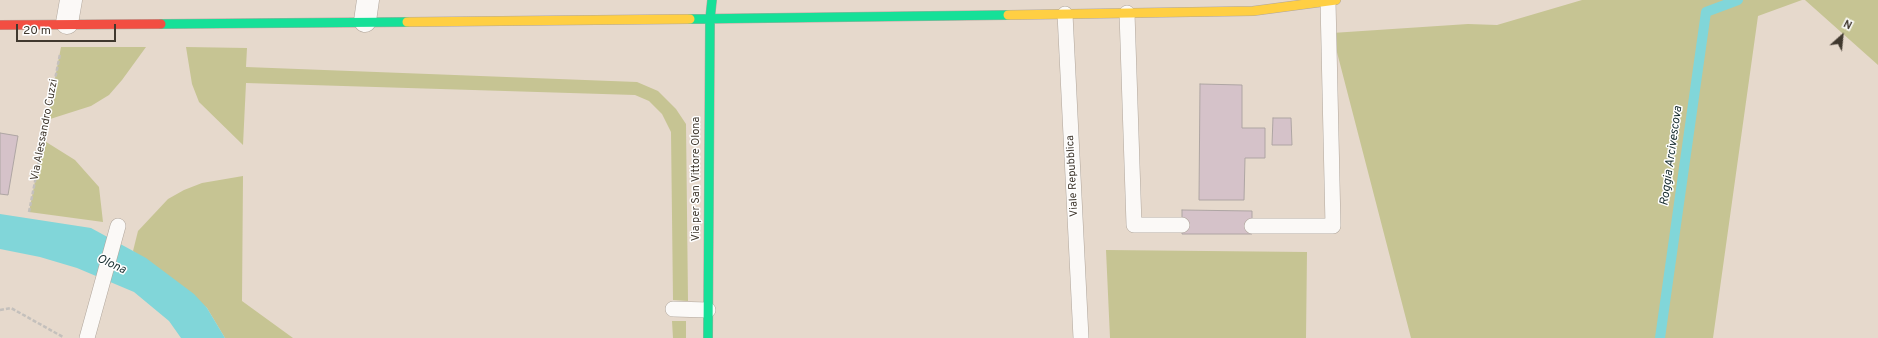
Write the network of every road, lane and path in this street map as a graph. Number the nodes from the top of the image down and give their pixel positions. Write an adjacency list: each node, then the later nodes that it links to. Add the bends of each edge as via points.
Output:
1 (71, 0): 8 (street)
2 (712, 0): 7 (main road, Via per San Vittore Olona)
3 (1332, 1): 5 (main road, via 1253,10); 14 (lane, via 1333,226)
4 (366, 10): 7 (main road); 8 (main road)
5 (1127, 13): 6 (main road); 12 (lane, via 1134,224)
6 (1065, 14): 7 (main road); 21 (lane, Viale Repubblica)
7 (710, 19): 17 (main road, Via per San Vittore Olona)
8 (67, 23): 9 (main road)
9 (1, 25)
10 (61, 47): 11 (path, Via Alessandro Cuzzi)
11 (29, 212)
12 (1182, 225)
13 (118, 226): 19 (lane)
14 (1252, 226)
15 (673, 309): 17 (lane)
16 (0, 310): 18 (path, via 11,308)
17 (708, 310): 20 (main road, Via per San Vittore Olona)
18 (65, 338)
19 (87, 338)
20 (708, 338)
21 (1081, 338)

